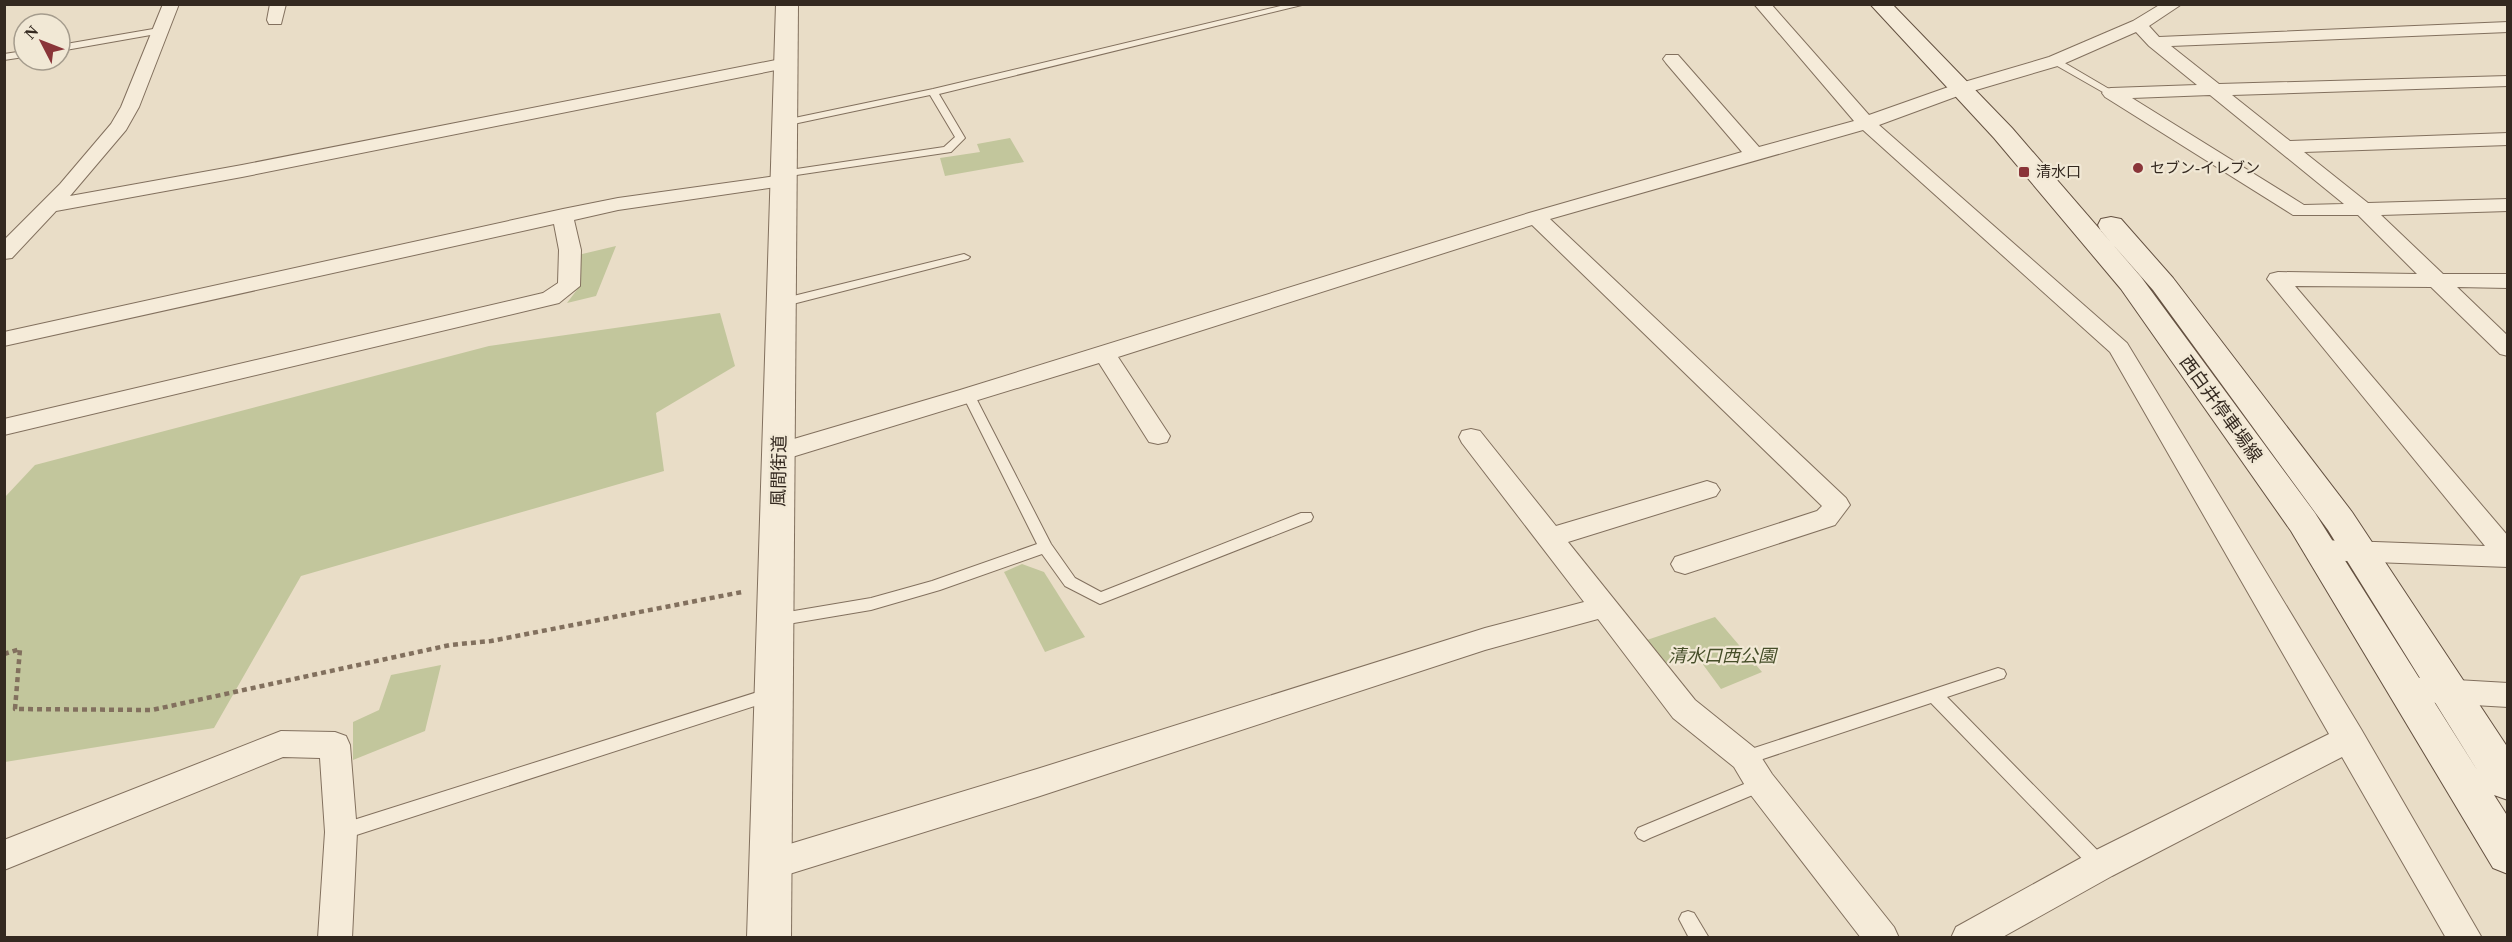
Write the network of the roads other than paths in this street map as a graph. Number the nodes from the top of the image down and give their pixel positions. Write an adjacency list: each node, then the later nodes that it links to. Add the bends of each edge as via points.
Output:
1 (171, 4): 10 (street)
2 (787, 4): 15 (main road, 風間街道)
3 (1302, 4): 19 (lane)
4 (1762, 4): 22 (street)
5 (1880, 4): 17 (main road, 西白井停車場線)
6 (1901, 4): 17 (main road, 西白井停車場線)
7 (2174, 4): 8 (street)
8 (2139, 25): 11 (street); 14 (street)
9 (2508, 27): 11 (street)
10 (159, 31): 12 (lane); 27 (street, via 152,57 119,126)
11 (2156, 42): 18 (street)
12 (72, 46)
13 (1672, 59): 25 (street)
14 (2055, 61): 17 (street); 20 (lane)
15 (786, 63): 21 (main road, 風間街道); 27 (street)
16 (2508, 81): 18 (street)
17 (1971, 87): 22 (street); 49 (main road, 西白井停車場線, via 2003,133 2131,283); 50 (main road, 西白井停車場線, via 2026,130 2163,284)
18 (2215, 90): 20 (street); 24 (street)
19 (933, 92): 21 (lane); 26 (lane, via 960,138 947,150)
20 (2111, 93): 29 (street, via 2300,211)
21 (784, 123): 26 (main road, 風間街道)
22 (1866, 123): 25 (street); 61 (street, via 2119,348)
23 (2508, 139): 24 (street)
24 (2285, 147): 29 (street)
25 (1755, 155): 31 (street)
26 (783, 178): 30 (street); 36 (main road, 風間街道)
27 (51, 206): 32 (street)
28 (2508, 206): 29 (street)
29 (2363, 209): 34 (street)
30 (563, 215): 37 (street); 41 (street, via 570,250 569,286 551,298)
31 (1536, 217): 39 (street); 52 (street, via 1837,506 1826,518)
32 (4, 253)
33 (964, 257): 36 (lane)
34 (2438, 280): 35 (street); 38 (street); 51 (street, via 2278,279)
35 (2508, 281)
36 (781, 303): 44 (main road, 風間街道)
37 (4, 339)
38 (2508, 349)
39 (1104, 353): 40 (street); 42 (street)
40 (969, 396): 44 (street); 48 (lane)
41 (4, 427)
42 (1158, 436)
43 (1471, 437): 47 (street)
44 (779, 452): 54 (main road, 風間街道)
45 (1707, 490): 47 (street)
46 (1306, 517): 48 (lane, via 1100,598 1070,582)
47 (1550, 538): 53 (street)
48 (1045, 547): 54 (lane, via 871,604)
49 (2320, 550): 50 (street); 56 (main road, 西白井停車場線)
50 (2360, 552): 51 (street); 57 (main road, 西白井停車場線)
51 (2508, 556)
52 (1685, 564)
53 (1604, 607): 62 (street, via 1684,710); 68 (street, via 1485,639)
54 (776, 620): 58 (main road, 風間街道)
55 (1998, 674): 60 (lane)
56 (2405, 689): 57 (street); 67 (main road, 西白井停車場線)
57 (2448, 691): 59 (street); 63 (main road, 西白井停車場線)
58 (772, 693): 64 (lane); 68 (main road, 風間街道)
59 (2508, 695)
60 (1935, 696): 62 (lane); 69 (lane)
61 (2350, 738): 69 (street); 76 (street)
62 (1753, 771): 65 (lane); 74 (street)
63 (2508, 783)
64 (341, 832): 66 (street, via 335,745 281,744); 71 (street)
65 (1644, 833)
66 (4, 855)
67 (2508, 855)
68 (770, 865): 72 (main road, 風間街道)
69 (2100, 865): 75 (street)
70 (1688, 919): 73 (lane)
71 (336, 938)
72 (769, 938)
73 (1700, 938)
74 (1882, 938)
75 (1968, 938)
76 (2465, 938)

